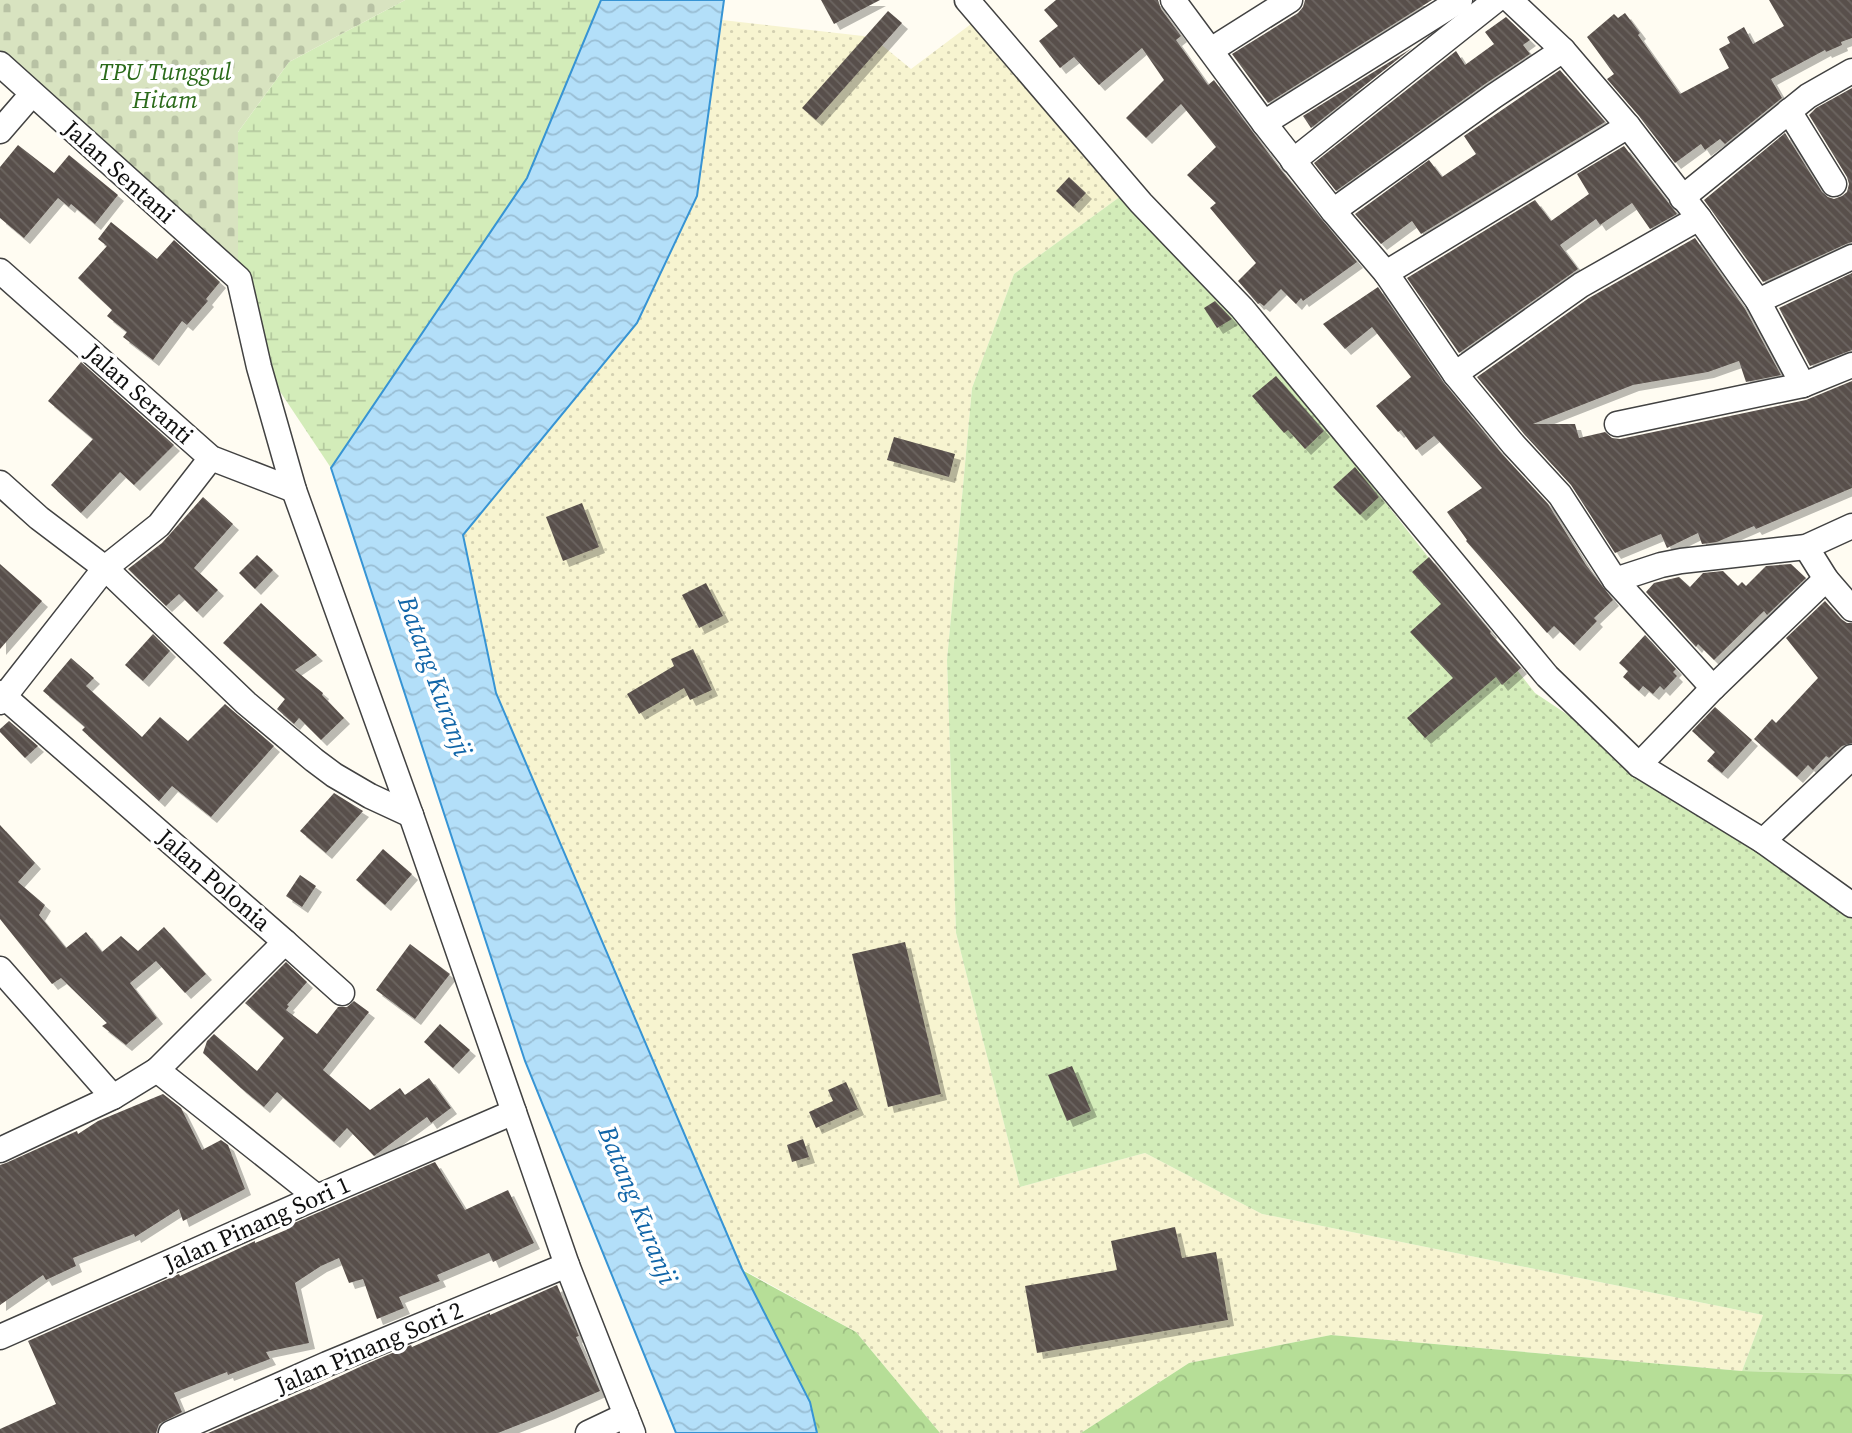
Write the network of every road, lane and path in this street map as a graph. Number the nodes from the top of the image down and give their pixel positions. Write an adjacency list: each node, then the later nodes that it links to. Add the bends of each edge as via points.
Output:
1 (967, 0): 41 (street, via 1141,204 1242,308 1547,676)
2 (1173, 0): 7 (street)
3 (1290, 0): 7 (street)
4 (1460, 0): 13 (street)
5 (1496, 0): 16 (street)
6 (1510, 0): 8 (street)
7 (1211, 50): 13 (street)
8 (1563, 50): 14 (street); 19 (street)
9 (0, 64): 11 (street, Jalan Sentani)
10 (1852, 71): 12 (street)
11 (33, 94): 15 (street); 31 (street, Jalan Sentani, via 239,279)
12 (1788, 111): 17 (street); 18 (street)
13 (1264, 123): 16 (street)
14 (1628, 127): 18 (street); 23 (street)
15 (0, 131)
16 (1293, 161): 19 (street)
17 (1834, 184)
18 (1682, 198): 20 (street)
19 (1333, 211): 23 (street)
20 (1699, 218): 24 (street); 26 (street, via 1581,285)
21 (1852, 257): 24 (street)
22 (0, 271): 29 (street, Jalan Seranti)
23 (1386, 273): 26 (street)
24 (1758, 301): 27 (street)
25 (1852, 365): 27 (street)
26 (1455, 374): 36 (street, via 1559,495)
27 (1803, 385): 28 (street)
28 (1616, 424)
29 (211, 458): 31 (street, Jalan Seranti); 34 (street, via 159,525)
30 (0, 483): 34 (street)
31 (294, 490): 42 (street)
32 (1852, 526): 33 (street)
33 (1806, 547): 35 (street); 36 (street, via 1661,565)
34 (105, 568): 39 (street); 42 (street, via 246,703 314,760 370,796)
35 (1826, 579): 37 (street); 38 (street)
36 (1615, 580): 38 (street)
37 (1852, 609)
38 (1713, 688): 41 (street)
39 (2, 698): 45 (street, Jalan Polonia)
40 (1852, 757): 43 (street)
41 (1639, 765): 43 (street)
42 (411, 815): 50 (street)
43 (1763, 841): 44 (street)
44 (1852, 905)
45 (285, 943): 47 (street); 48 (street, Jalan Polonia)
46 (0, 969): 49 (street)
47 (342, 992)
48 (157, 1070): 49 (street, Jalan Polonia); 52 (street)
49 (113, 1097): 51 (street, Jalan Polonia)
50 (514, 1112): 52 (street, Jalan Pinang Sori 1); 53 (street)
51 (0, 1150)
52 (317, 1197): 54 (street, Jalan Pinang Sori 1)
53 (567, 1265): 55 (street); 56 (street, Jalan Pinang Sori 2)
54 (0, 1337)
55 (630, 1424): 57 (street)
56 (171, 1433)
57 (588, 1433)

